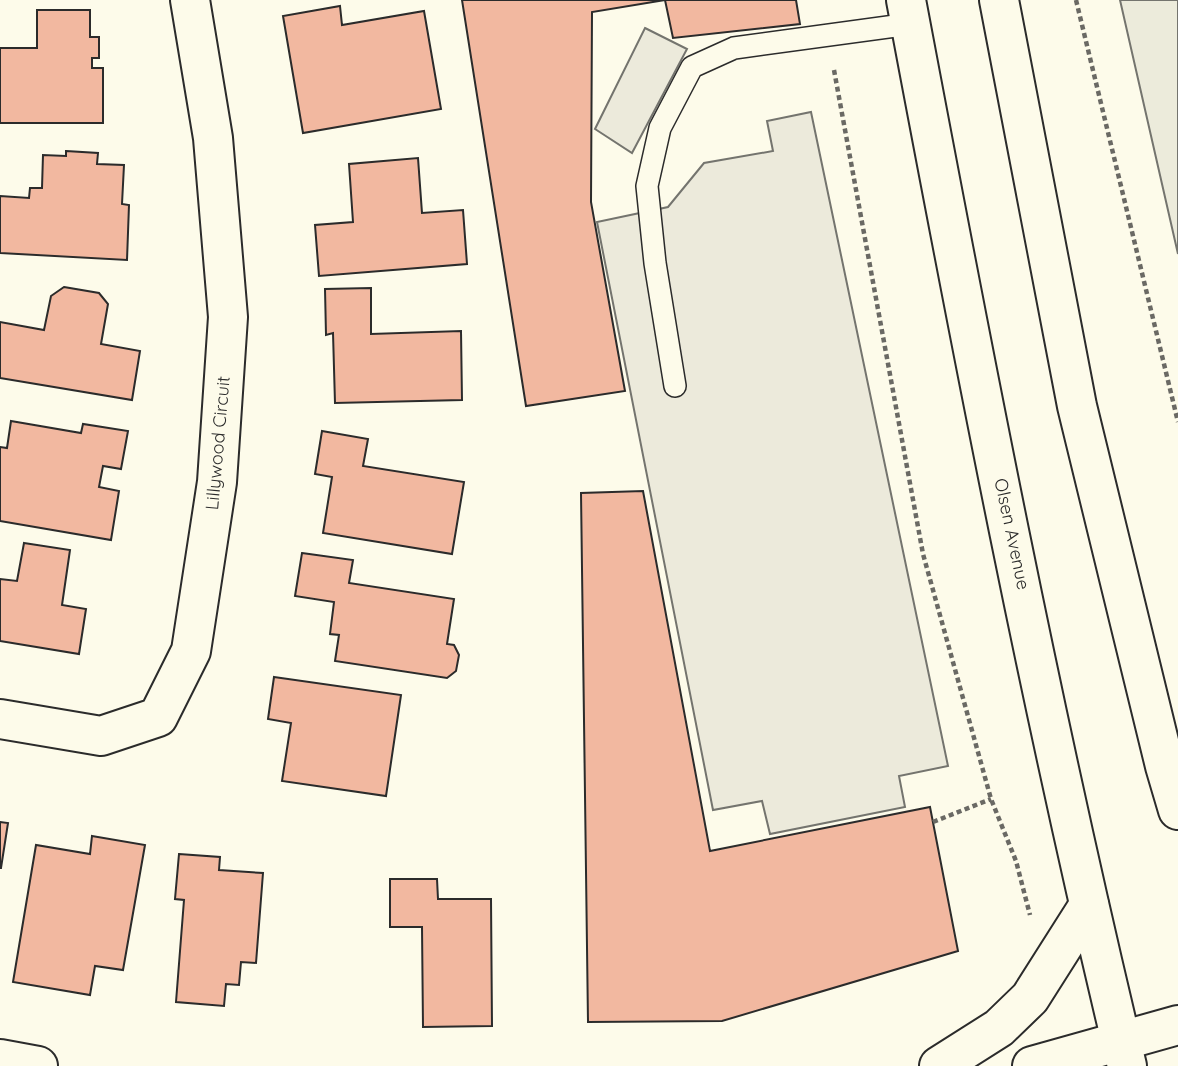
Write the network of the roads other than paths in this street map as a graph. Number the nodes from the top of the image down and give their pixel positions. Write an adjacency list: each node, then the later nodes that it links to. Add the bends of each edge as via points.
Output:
1 (190, 0): 5 (main road, Lillywood Circuit, via 213,138 228,317 217,482 191,651 158,717 101,736)
2 (999, 0): 6 (main road, via 1077,406)
3 (908, 12): 4 (lane, via 828,36 734,48 692,67 660,128 647,186); 7 (main road, Olsen Avenue)
4 (675, 386)
5 (0, 719)
6 (1178, 810)
7 (1089, 905): 9 (main road, Olsen Avenue); 12 (main road, via 1030,998 999,1028)
8 (1178, 1026): 9 (main road)
9 (1124, 1054): 13 (main road)
10 (0, 1059): 11 (main road)
11 (38, 1066)
12 (939, 1066)
13 (1032, 1066)

